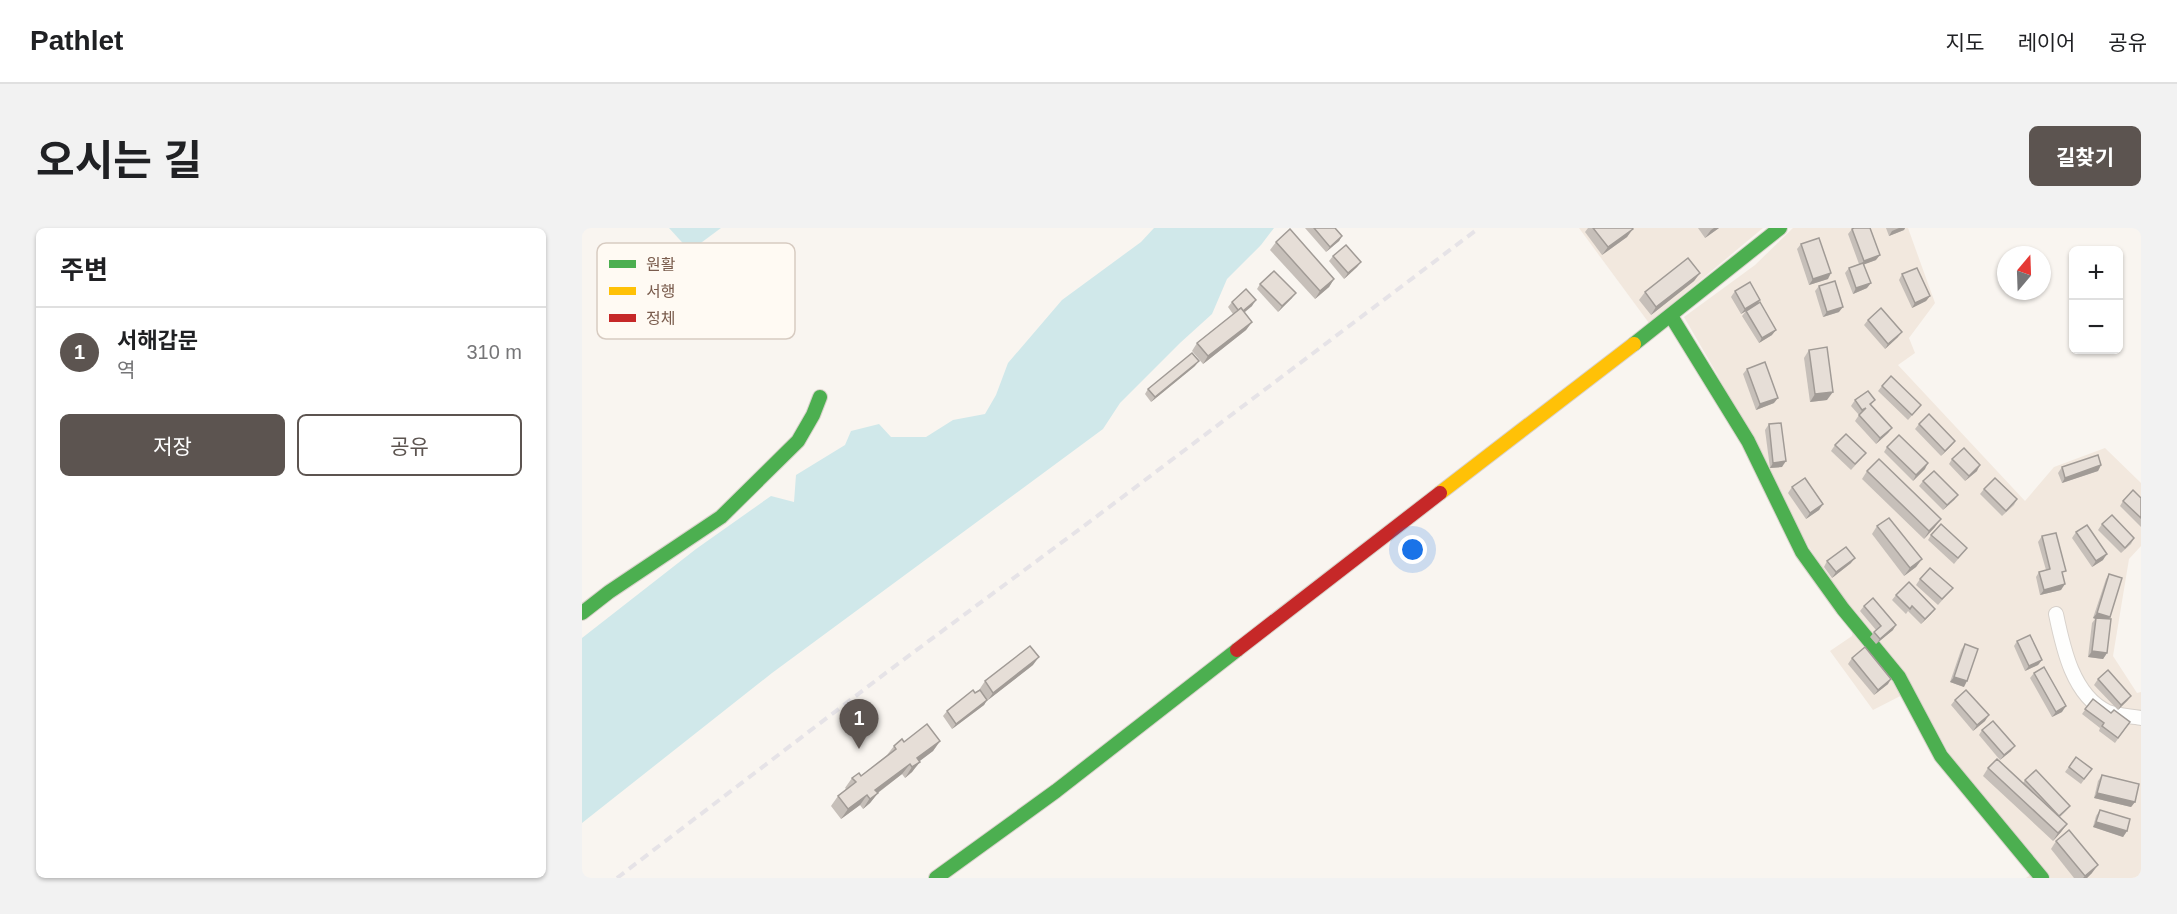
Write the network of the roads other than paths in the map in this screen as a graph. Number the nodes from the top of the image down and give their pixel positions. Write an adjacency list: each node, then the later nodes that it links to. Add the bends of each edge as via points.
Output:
1 (1780, 228): 2 (main road)
2 (1671, 316): 7 (main road, via 957,866); 8 (main road, via 1748,441 1802,552 1899,677 1941,756)
3 (820, 397): 4 (main road, via 798,441 721,517)
4 (582, 613)
5 (2056, 614): 6 (street, via 2063,647 2090,700 2109,712)
6 (2141, 718)
7 (936, 878)
8 (2042, 878)

